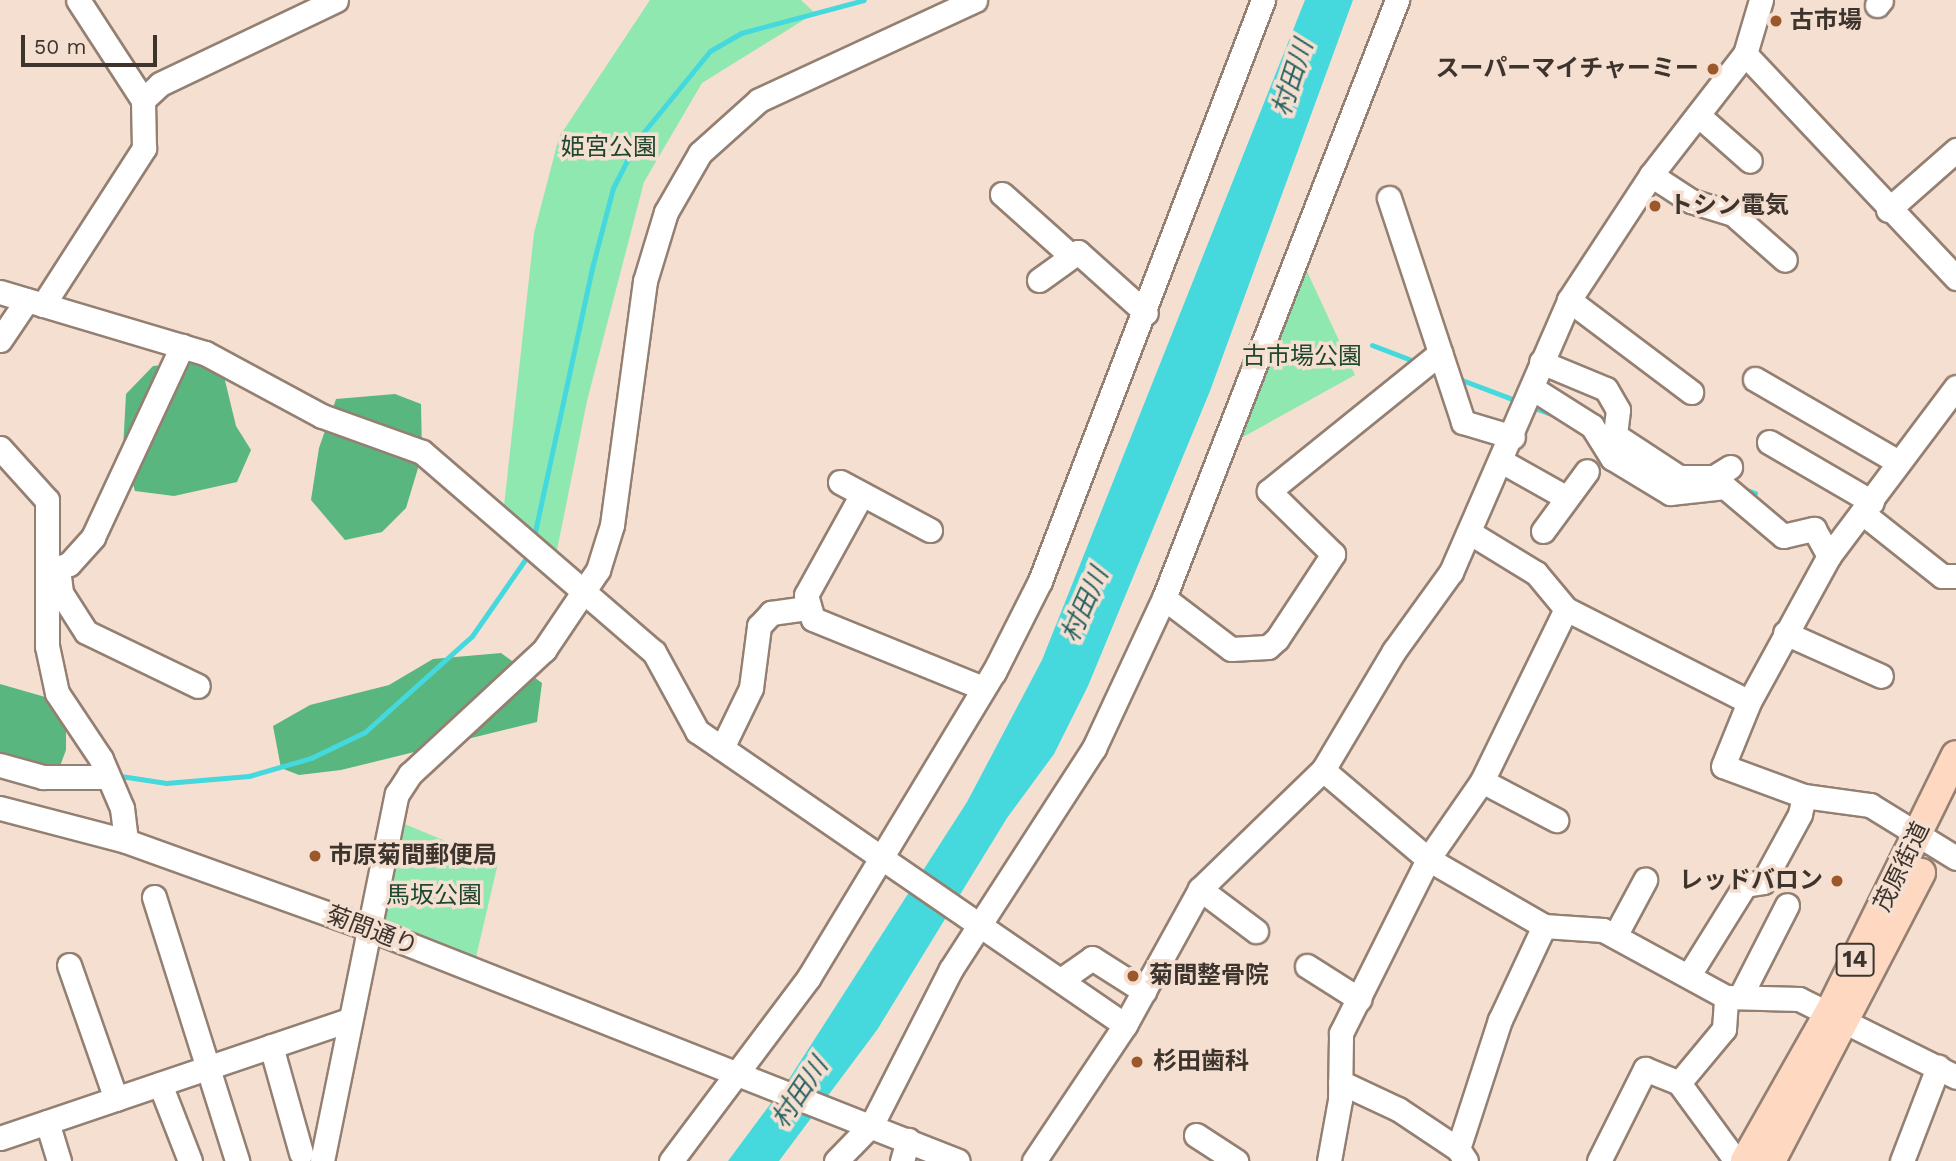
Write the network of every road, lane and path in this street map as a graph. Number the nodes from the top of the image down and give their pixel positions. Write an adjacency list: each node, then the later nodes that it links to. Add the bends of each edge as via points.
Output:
1 (78, 0): 8 (street)
2 (337, 0): 8 (street, via 160,84)
3 (975, 0): 49 (street, via 758,100 700,153 655,244 612,525)
4 (1263, 0): 23 (street)
5 (1397, 0): 50 (street)
6 (1761, 0): 7 (street)
7 (1745, 54): 9 (street); 15 (street)
8 (143, 100): 22 (street, via 144,148 133,173)
9 (1698, 115): 11 (street); 12 (street)
10 (1956, 150): 15 (street)
11 (1750, 161)
12 (1651, 174): 17 (street, via 1691,201 1733,214); 21 (street)
13 (1002, 194): 16 (street)
14 (1389, 198): 26 (street)
15 (1888, 209): 18 (street)
16 (1069, 254): 19 (street); 23 (street, via 1078,252)
17 (1785, 260)
18 (1956, 278)
19 (1039, 280)
20 (0, 292): 22 (street)
21 (1569, 300): 27 (street); 31 (street)
22 (35, 303): 24 (street); 25 (street)
23 (1146, 313): 56 (street, via 1040,581)
24 (0, 340)
25 (182, 346): 47 (street, via 93,537); 49 (street, via 322,416 422,452)
26 (1440, 353): 32 (street, via 1463,422); 50 (street, via 1269,491 1333,554 1268,647 1231,649)
27 (1541, 362): 30 (street); 37 (street, via 1606,389 1618,410 1615,435 1679,477 1714,477)
28 (1755, 379): 36 (street)
29 (1956, 387): 36 (street)
30 (1532, 388): 32 (street); 46 (street, via 1592,426 1612,458 1671,493 1725,487 1783,536 1814,529)
31 (1691, 392)
32 (1513, 437): 35 (street)
33 (1769, 442): 42 (street)
34 (0, 449): 47 (street, via 47,500)
35 (1503, 462): 41 (street); 45 (street)
36 (1898, 462): 42 (street)
37 (1730, 467)
38 (1587, 471): 41 (street)
39 (840, 482): 40 (street)
40 (862, 494): 43 (street); 51 (street, via 806,595)
41 (1567, 498): 44 (street)
42 (1869, 509): 46 (street); 48 (street, via 1942,576)
43 (930, 530)
44 (1543, 531)
45 (1472, 534): 52 (street, via 1536,573); 61 (street)
46 (1829, 556): 53 (street)
47 (53, 570): 55 (street, via 61,593 86,632); 62 (street, via 47,646 57,693)
48 (1956, 576)
49 (583, 597): 58 (street, via 654,652 697,731); 77 (street, via 544,650 410,774 397,794)
50 (1164, 598): 78 (street, via 1094,748)
51 (807, 608): 56 (street, via 813,619); 58 (street, via 771,613 759,626 751,688)
52 (1566, 609): 57 (street); 63 (street)
53 (1785, 633): 54 (street); 57 (street)
54 (1881, 676)
55 (198, 686)
56 (984, 688): 70 (street)
57 (1749, 702): 64 (street, via 1724,766)
58 (722, 748): 70 (street)
59 (1956, 755): 69 (main road, 茂原街道 / 14)
60 (0, 765): 62 (street, via 43,777)
61 (1323, 770): 71 (street); 73 (street)
62 (108, 777): 68 (street)
63 (1482, 781): 67 (street); 71 (street)
64 (1804, 796): 69 (street, via 1870,805); 83 (street, via 1784,852 1763,883 1745,885)
65 (1956, 801): 69 (main road, 茂原街道 / 14)
66 (0, 808): 68 (street, 菊間通り)
67 (1556, 820)
68 (126, 841): 77 (street, 菊間通り)
69 (1937, 845): 88 (main road, 茂原街道 / 14)
70 (878, 857): 78 (street); 94 (street, via 808,977)
71 (1428, 859): 76 (street); 87 (street)
72 (1645, 880): 80 (street)
73 (1200, 889): 79 (street); 85 (street)
74 (153, 897): 92 (street)
75 (1787, 905): 86 (street)
76 (1544, 926): 80 (street, via 1580,926); 104 (street, via 1500,1020)
77 (365, 927): 89 (street); 94 (street, 菊間通り)
78 (983, 928): 84 (street); 100 (street, via 914,1032)
79 (1256, 930)
80 (1615, 936): 83 (street)
81 (69, 965): 98 (street)
82 (1307, 965): 87 (street)
83 (1689, 975): 86 (street)
84 (1061, 980): 85 (street, via 1092,958); 90 (street)
85 (1144, 991): 90 (street)
86 (1733, 997): 88 (street, via 1799,999); 96 (street, via 1724,1029)
87 (1359, 999): 95 (street, via 1341,1033)
88 (1839, 1016): 93 (street); 117 (main road, 茂原街道 / 14); 118 (main road, 茂原街道 / 14)
89 (348, 1020): 91 (street); 105 (street)
90 (1125, 1025): 112 (street)
91 (271, 1046): 92 (street); 105 (street)
92 (205, 1069): 97 (street); 108 (street)
93 (1947, 1072): 119 (street)
94 (737, 1073): 100 (street, 菊間通り); 109 (street)
95 (1340, 1082): 104 (street); 114 (street)
96 (1679, 1083): 115 (street, via 1645,1069); 116 (street)
97 (160, 1084): 98 (street); 107 (street)
98 (116, 1099): 99 (street)
99 (47, 1122): 102 (street); 106 (street)
100 (872, 1125): 103 (street, 菊間通り); 110 (street)
101 (1196, 1135): 113 (street)
102 (0, 1138)
103 (905, 1150): 111 (street, 菊間通り)
104 (1462, 1155)
105 (311, 1157)
106 (59, 1161)
107 (190, 1161)
108 (237, 1161)
109 (671, 1161)
110 (836, 1161)
111 (958, 1161)
112 (1034, 1161)
113 (1236, 1161)
114 (1329, 1161)
115 (1599, 1161)
116 (1735, 1161)
117 (1745, 1161)
118 (1771, 1161)
119 (1902, 1161)

